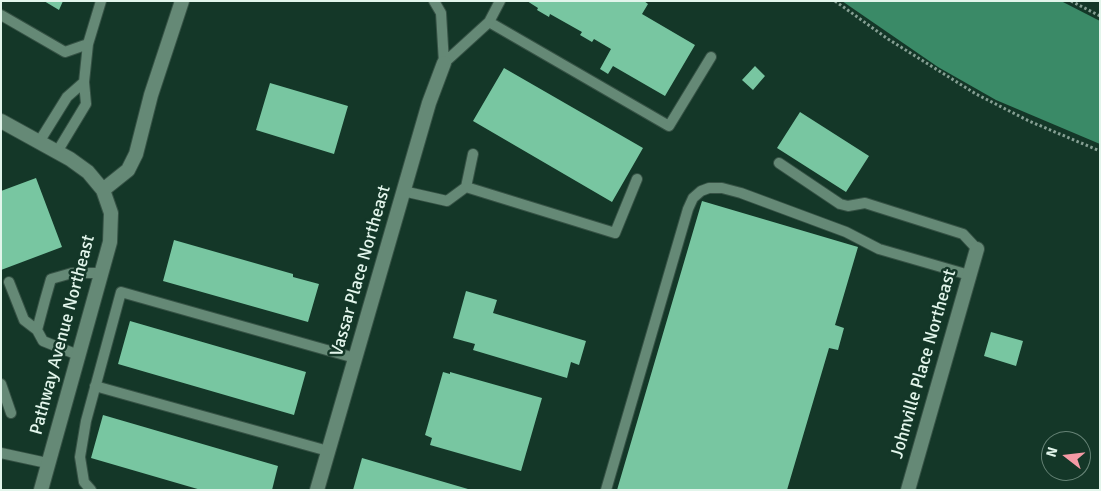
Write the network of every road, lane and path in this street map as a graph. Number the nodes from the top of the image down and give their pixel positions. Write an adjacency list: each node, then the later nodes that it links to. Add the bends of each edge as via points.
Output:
1 (101, 1): 10 (lane)
2 (182, 1): 22 (street, via 151,95 136,154 128,170)
3 (434, 1): 12 (lane, via 441,14)
4 (500, 1): 9 (lane)
5 (835, 1): 16 (path, via 888,39 976,94)
6 (1071, 1): 8 (path)
7 (1, 15): 10 (lane, via 65,52)
8 (1100, 16)
9 (489, 22): 11 (lane, via 669,126); 12 (lane)
10 (88, 44): 13 (lane)
11 (712, 57)
12 (444, 63): 23 (street, Vassar Place Northeast)
13 (84, 82): 15 (lane, via 67,97); 17 (lane, via 86,104)
14 (2, 121): 15 (street)
15 (39, 142): 17 (street)
16 (1100, 151)
17 (57, 152): 22 (street, via 88,172)
18 (473, 154): 21 (lane)
19 (779, 163): 24 (lane, via 840,204 865,203 954,231 963,234)
20 (637, 179): 21 (lane, via 615,233)
21 (466, 187): 23 (lane, via 447,201)
22 (103, 190): 25 (street, Pathway Avenue Northeast, via 111,213 110,242)
23 (403, 191): 30 (street, Vassar Place Northeast)
24 (977, 249): 26 (street, Johnville Place Northeast)
25 (101, 273): 28 (lane, via 51,279); 29 (street, Pathway Avenue Northeast)
26 (969, 275): 40 (lane, via 880,249 846,232 722,188 701,191 688,209); 41 (street, Johnville Place Northeast)
27 (9, 282): 28 (lane, via 24,320)
28 (37, 330): 29 (lane, via 43,341)
29 (78, 355): 36 (street, Pathway Avenue Northeast)
30 (355, 358): 32 (lane, via 121,292); 34 (street, Vassar Place Northeast)
31 (1, 384): 33 (lane)
32 (95, 386): 34 (lane); 38 (lane, via 80,457 84,482)
33 (12, 413)
34 (328, 451): 39 (street, Vassar Place Northeast)
35 (1, 453): 36 (lane)
36 (47, 463): 37 (street, Pathway Avenue Northeast)
37 (41, 490)
38 (91, 490)
39 (317, 490)
40 (606, 490)
41 (908, 490)

